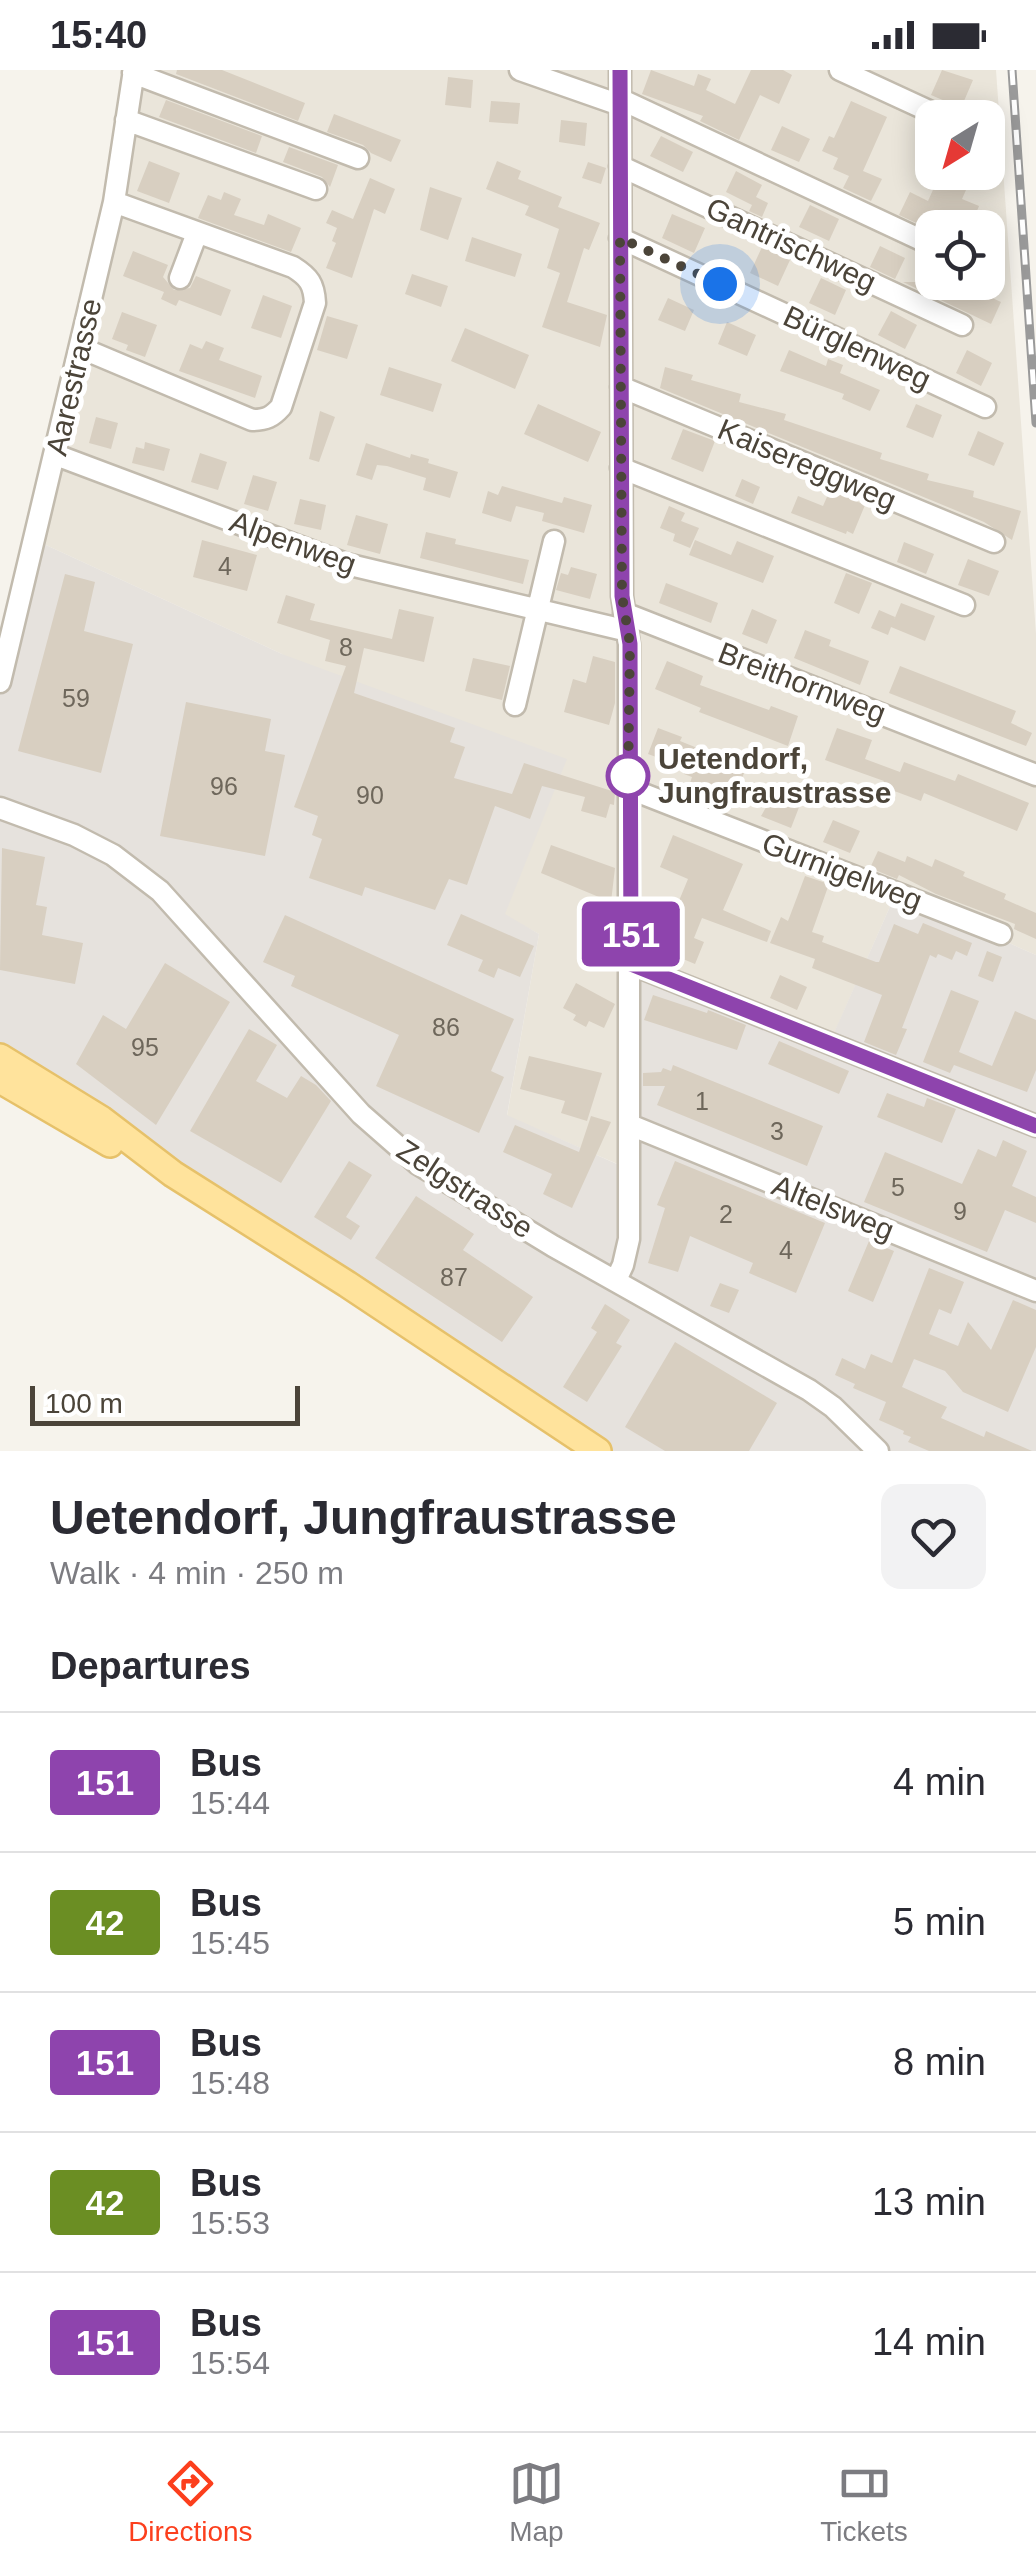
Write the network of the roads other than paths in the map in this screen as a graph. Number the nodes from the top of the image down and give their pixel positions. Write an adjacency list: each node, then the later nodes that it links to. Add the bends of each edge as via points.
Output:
1 (520, 70): 5 (street)
2 (620, 70): 5 (street)
3 (840, 70): 6 (street)
4 (133, 72): 7 (street, Aarestrasse); 8 (street)
5 (620, 102): 9 (street); 13 (street)
6 (915, 105)
7 (126, 120): 10 (street); 11 (street, Aarestrasse)
8 (358, 158)
9 (620, 166): 14 (street); 16 (street, Gantrischweg)
10 (316, 189)
11 (114, 202): 12 (street); 17 (street, Aarestrasse)
12 (197, 232): 15 (street); 17 (street, via 293,268 314,286 309,320 274,416 252,420)
13 (915, 237)
14 (620, 238): 18 (street); 19 (street, Bürglenweg)
15 (180, 278)
16 (962, 325)
17 (81, 348): 20 (street, Aarestrasse)
18 (621, 387): 21 (street); 23 (street, Kaisereggweg)
19 (985, 407)
20 (56, 455): 25 (street, Alpenweg, via 329,559); 27 (street, Aarestrasse)
21 (621, 468): 24 (street); 26 (street)
22 (554, 541): 25 (street)
23 (994, 542)
24 (964, 605)
25 (537, 610): 26 (street, Alpenweg); 28 (street)
26 (626, 622): 29 (street, Breithornweg); 30 (street)
27 (0, 682)
28 (515, 705)
29 (1036, 775)
30 (628, 788): 32 (street, Gurnigelweg); 33 (street)
31 (0, 803): 39 (street, Zelgstrasse, via 113,855 146,879 361,1114 418,1164)
32 (1000, 934)
33 (631, 964): 36 (street); 37 (street)
34 (0, 1057): 38 (main road, via 101,1119)
35 (0, 1080): 38 (main road, via 118,1150)
36 (630, 1125): 39 (street, via 629,1239); 40 (street, Altelsweg)
37 (1036, 1126)
38 (173, 1174): 41 (main road)
39 (616, 1280): 42 (street, Zelgstrasse, via 809,1390)
40 (1036, 1292)
41 (598, 1451)
42 (878, 1451)

